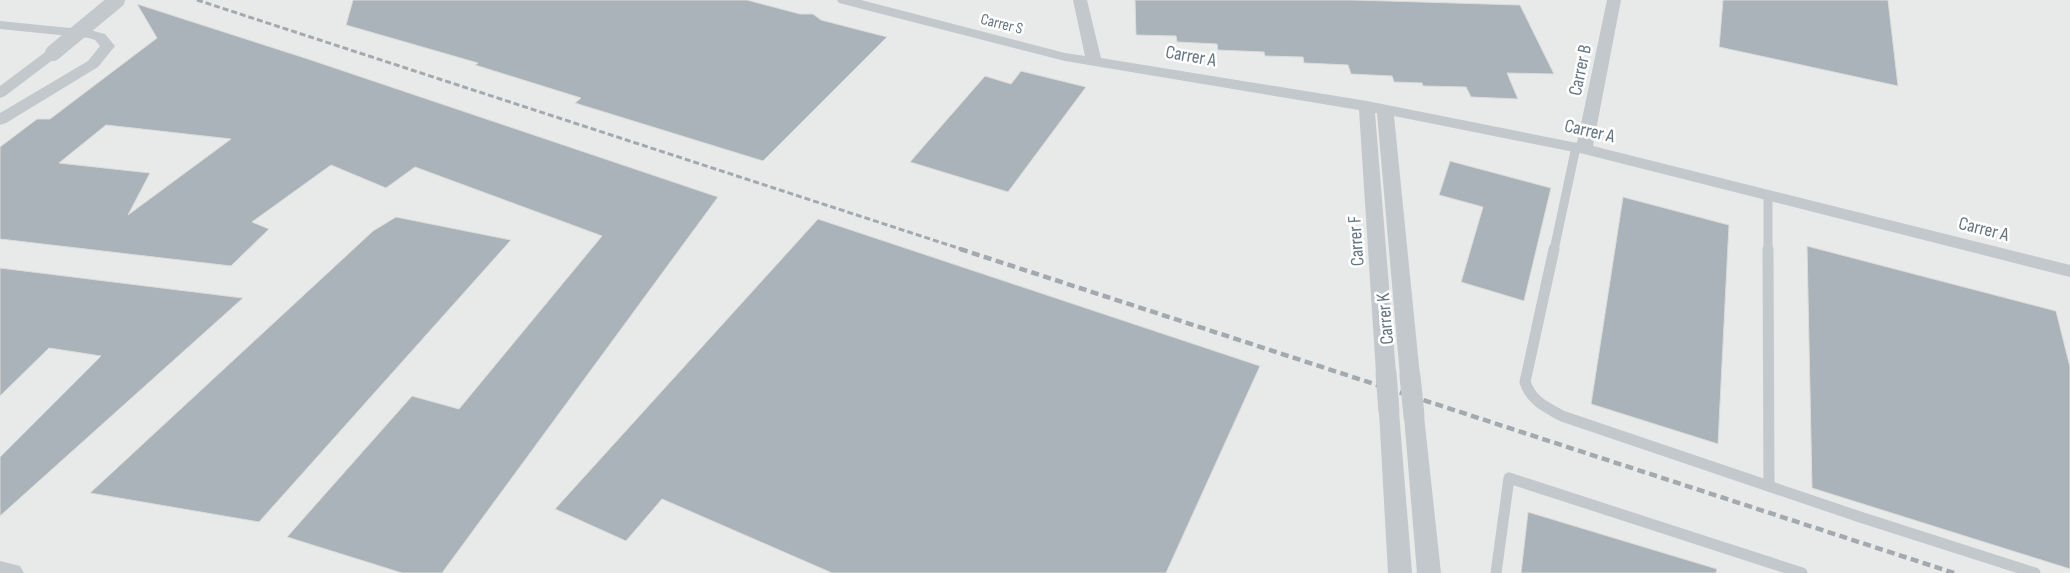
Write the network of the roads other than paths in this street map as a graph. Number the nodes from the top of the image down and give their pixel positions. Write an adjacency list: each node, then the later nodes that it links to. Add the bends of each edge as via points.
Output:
1 (117, 0): 7 (street, bridge)
2 (844, 0): 6 (street, Carrer S, via 1066,57)
3 (1080, 0): 6 (street)
4 (1614, 0): 11 (street, Carrer B)
5 (0, 25): 10 (street, via 90,34 100,37 108,46 93,64)
6 (1094, 61): 8 (street, Carrer A)
7 (0, 93)
8 (1367, 106): 9 (street, Carrer A); 14 (street, Carrer F, bridge)
9 (1385, 110): 11 (street, Carrer A); 19 (street, Carrer K, bridge)
10 (0, 120)
11 (1580, 148): 12 (street, Carrer A); 15 (lane, via 1525,382 1528,391 1534,400 1562,416)
12 (1768, 195): 13 (street, Carrer A); 15 (lane)
13 (2070, 271)
14 (1389, 412): 18 (street)
15 (1769, 486): 22 (lane)
16 (0, 571): 17 (street)
17 (12, 573)
18 (1400, 573)
19 (1429, 573)
20 (1496, 573): 21 (lane, via 1509,478)
21 (1802, 573)
22 (2035, 573)

